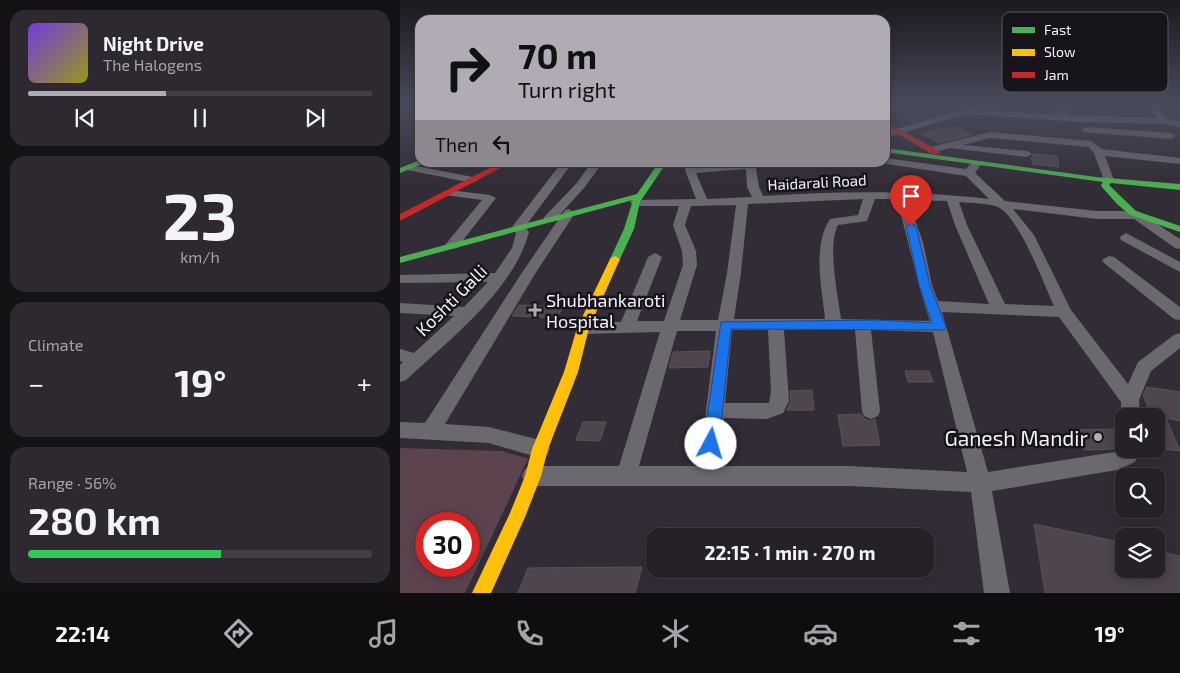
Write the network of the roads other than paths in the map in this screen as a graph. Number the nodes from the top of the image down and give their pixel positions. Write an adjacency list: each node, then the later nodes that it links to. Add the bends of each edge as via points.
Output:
1 (890, 132): 7 (street)
2 (1087, 132): 5 (street)
3 (1110, 132): 4 (street)
4 (1171, 136)
5 (1091, 144): 6 (street, via 990,135); 9 (street)
6 (944, 146): 7 (street); 10 (street)
7 (931, 150): 11 (street)
8 (890, 151): 11 (street)
9 (1100, 152): 13 (street); 23 (street)
10 (1027, 154)
11 (947, 160): 20 (street)
12 (890, 161): 20 (street)
13 (1180, 161)
14 (498, 167): 22 (street)
15 (564, 167): 38 (street)
16 (594, 167): 37 (street)
17 (660, 167): 29 (street)
18 (690, 167): 33 (street)
19 (750, 167): 30 (street, via 753,187)
20 (973, 168): 23 (street); 32 (street)
21 (405, 170): 22 (street)
22 (473, 180): 25 (street)
23 (1109, 180): 24 (street); 35 (street, via 1105,185)
24 (1180, 187)
25 (449, 193): 36 (street); 41 (street, via 490,198)
26 (870, 194): 27 (street, Haidarali Road); 30 (street, Haidarali Road); 56 (street, via 863,218 834,222 829,229 829,280)
27 (901, 196): 28 (street, Haidarali Road); 49 (street)
28 (952, 198): 32 (street, Haidarali Road); 51 (street, via 961,225)
29 (639, 199): 33 (street, Haidarali Road); 34 (street); 62 (street, via 629,229)
30 (759, 200): 31 (street, Haidarali Road)
31 (742, 201): 33 (street, Haidarali Road); 58 (street)
32 (999, 202): 35 (street, Haidarali Road, via 1088,214); 53 (street, via 1028,236)
33 (695, 203): 59 (street, via 679,225 689,251 690,265)
34 (569, 213): 37 (street); 71 (street)
35 (1137, 215): 39 (street); 42 (street)
36 (400, 218)
37 (549, 218): 38 (street)
38 (518, 227): 41 (street); 47 (street, Koshti Galli, via 523,232 523,239)
39 (1180, 229)
40 (1126, 237): 46 (street)
41 (452, 245): 44 (street)
42 (1180, 245)
43 (655, 257): 60 (street)
44 (400, 260)
45 (1109, 260): 54 (street)
46 (1180, 268)
47 (500, 277): 48 (street); 52 (street, Koshti Galli)
48 (400, 279)
49 (932, 306): 51 (street); 61 (street)
50 (400, 308): 52 (street)
51 (1000, 308): 53 (street)
52 (468, 312): 65 (street, Koshti Galli)
53 (1064, 312): 67 (street)
54 (1180, 315)
55 (776, 324): 56 (street); 58 (street); 68 (street, via 780,401 776,408 766,411)
56 (834, 324): 57 (street)
57 (862, 324): 61 (street); 69 (street)
58 (725, 325): 59 (street); 68 (street)
59 (670, 326): 60 (street); 75 (street)
60 (627, 327): 62 (street)
61 (940, 327): 77 (street)
62 (583, 328): 72 (street, via 571,372)
63 (1180, 339): 67 (street, via 1144,367)
64 (400, 355): 65 (street)
65 (417, 360): 66 (street, Koshti Galli)
66 (400, 375)
67 (1130, 408)
68 (714, 410): 76 (street)
69 (871, 411)
70 (400, 430): 71 (street)
71 (429, 433): 72 (street, via 489,436)
72 (540, 449): 74 (street)
73 (1124, 458): 77 (street)
74 (533, 476): 75 (street); 78 (street, via 518,517)
75 (626, 477): 76 (street)
76 (708, 477): 77 (street, via 848,476)
77 (980, 483): 79 (street)
78 (481, 593)
79 (997, 593)

